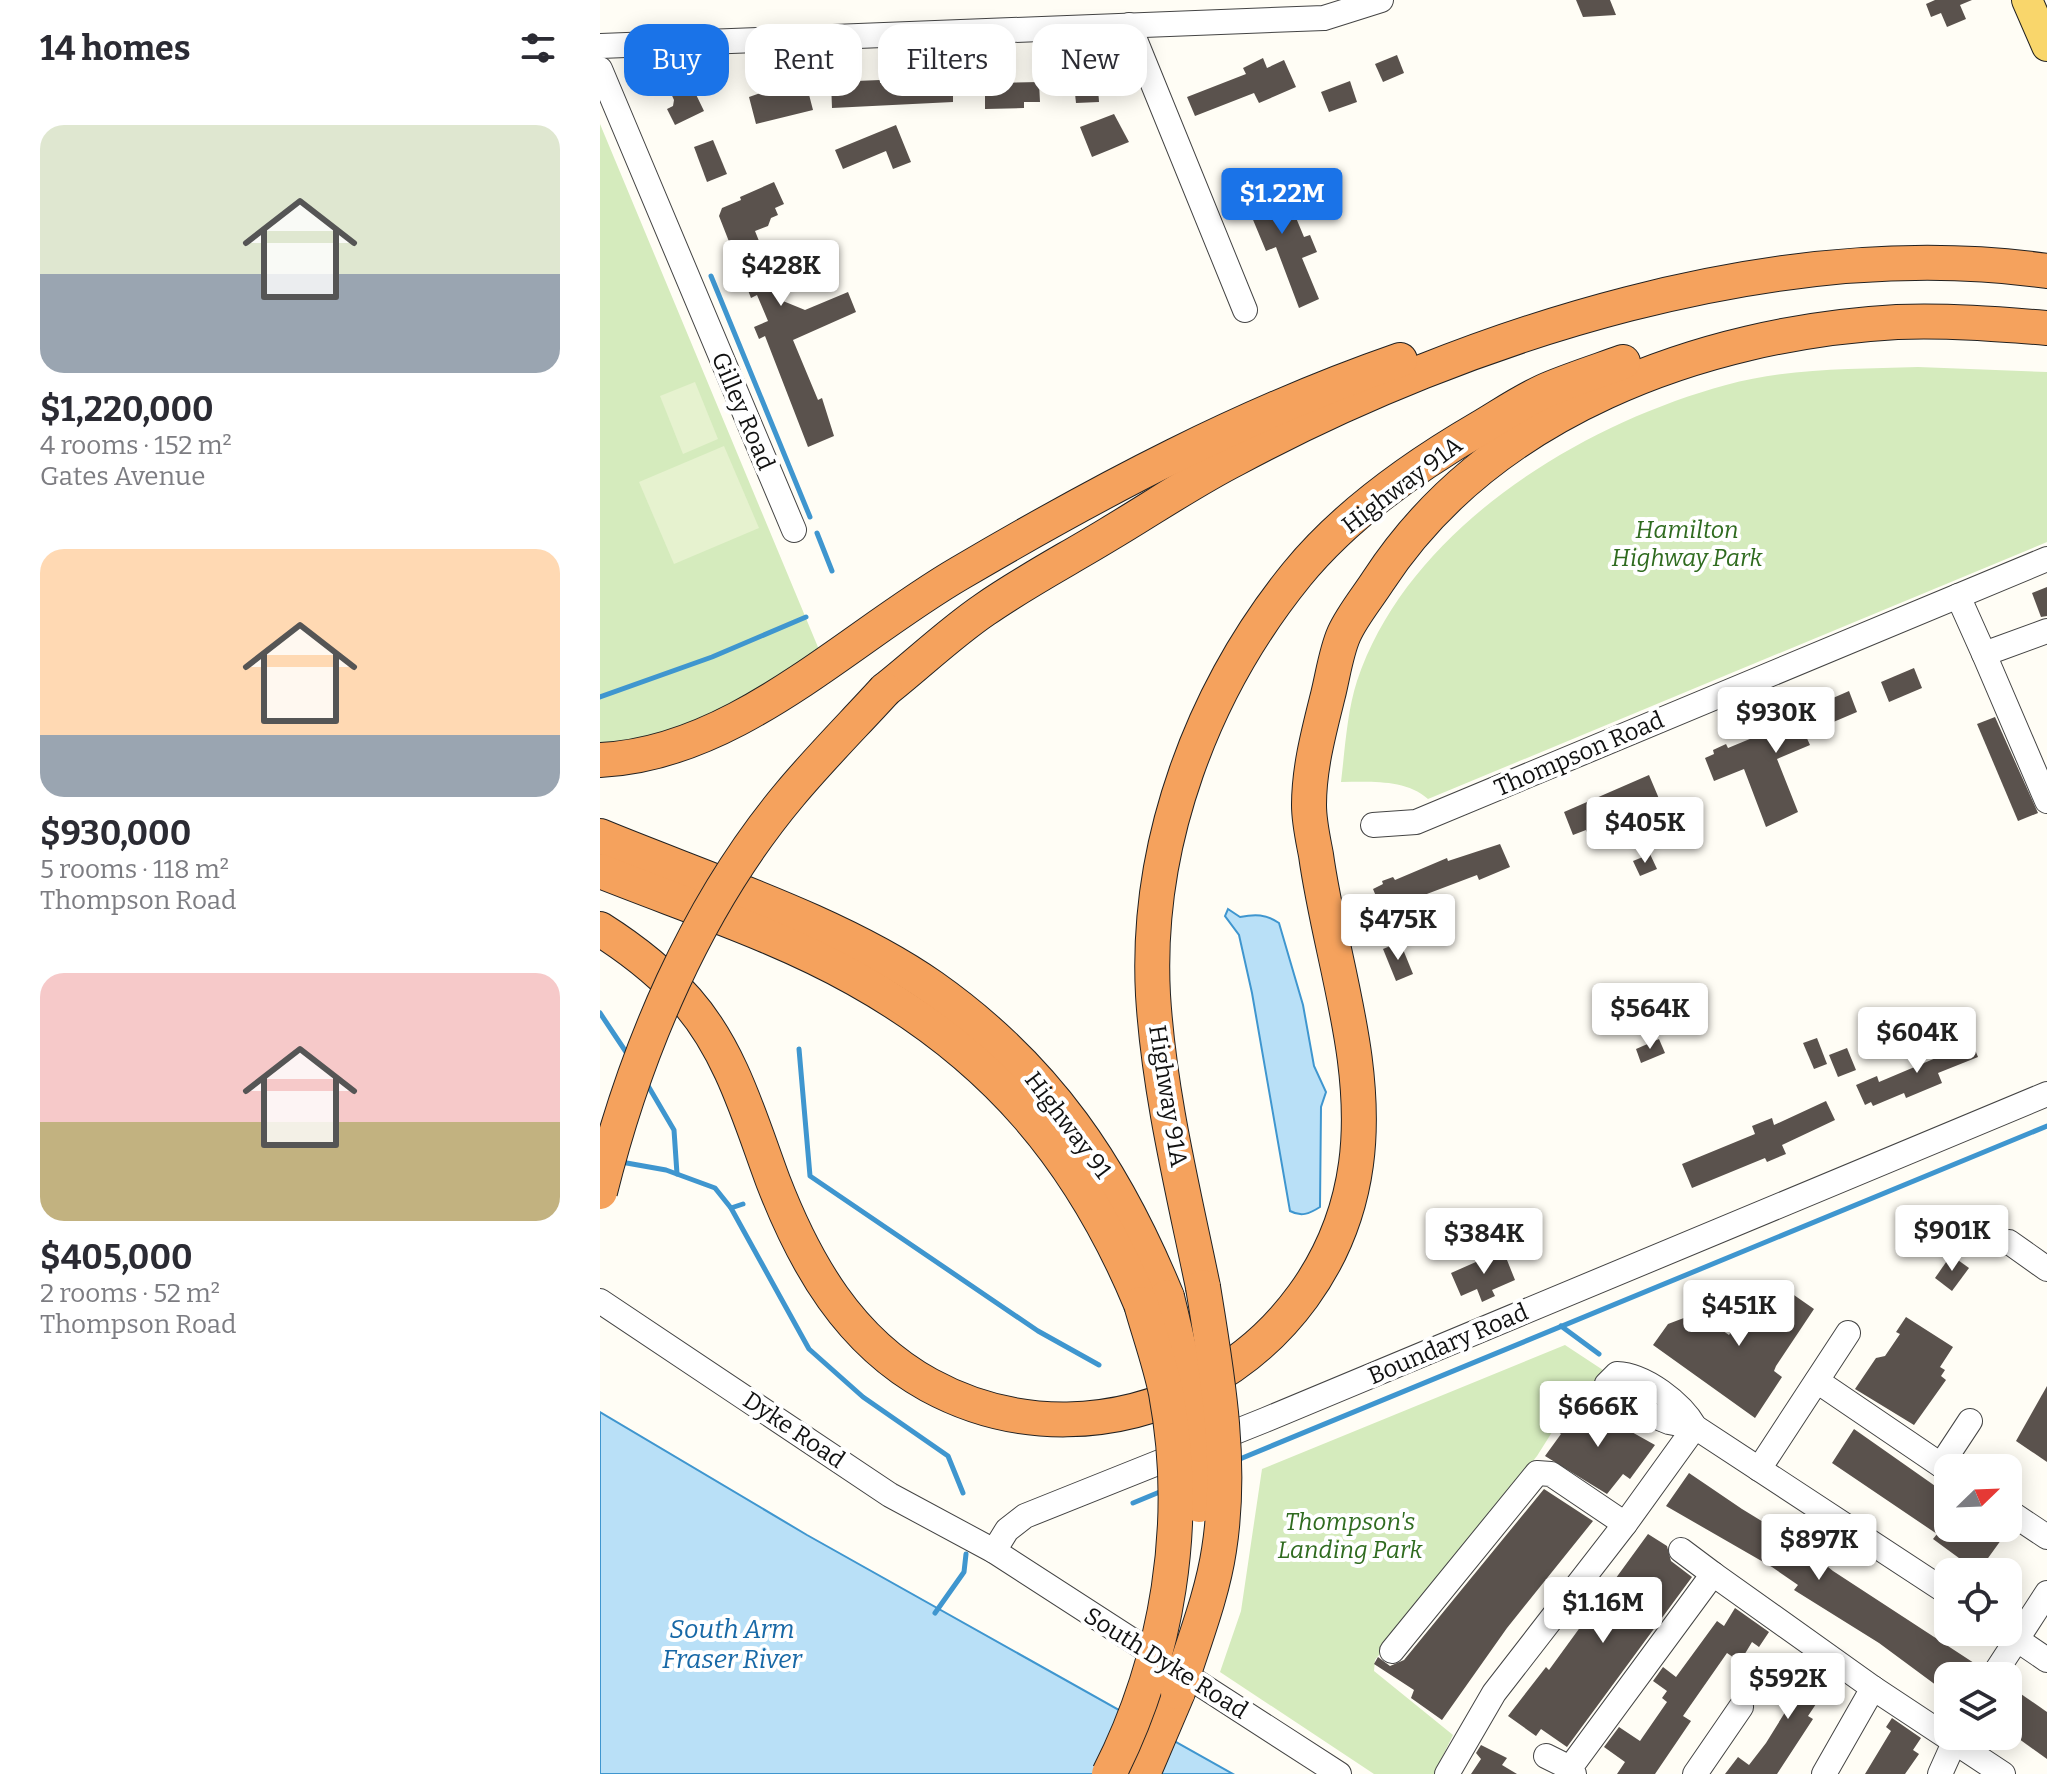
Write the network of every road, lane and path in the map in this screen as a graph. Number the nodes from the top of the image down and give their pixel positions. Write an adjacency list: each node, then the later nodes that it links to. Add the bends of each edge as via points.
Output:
1 (2027, 0): 6 (main road)
2 (1376, 1): 3 (street, via 1324,18)
3 (1147, 24)
4 (1032, 29): 5 (street)
5 (600, 46)
6 (2047, 46)
7 (600, 69): 14 (street, Gilley Road)
8 (1147, 69): 10 (street)
9 (2047, 271): 12 (highway, via 1916,263 1837,266 1710,286)
10 (1245, 310)
11 (2047, 311): 48 (highway, Highway 91A, bridge, via 1895,303 1701,334 1546,390 1432,456 1358,512 1298,573 1244,648 1202,729 1173,813 1157,897 1153,992 1162,1079 1203,1287 1224,1456 1219,1551)
12 (1593, 314): 19 (highway, via 1537,316 1439,346 1223,430 1086,499 981,560 778,695 701,736 664,750); 26 (highway, bridge, via 1410,376 1234,459 984,610 885,690 789,795 686,953 610,1150)
13 (2047, 328): 24 (highway, via 1904,322 1793,334 1717,353 1603,392 1548,422 1493,458 1402,545 1344,633 1315,748 1309,807 1355,1065 1357,1160 1346,1211 1331,1251 1279,1325 1236,1366 1184,1394 1150,1407 1078,1419 1015,1415 931,1386 871,1346 824,1286 799,1242 753,1122 711,1035 687,1001)
14 (794, 530)
15 (2047, 559): 16 (street, Thompson Road)
16 (1958, 596): 18 (street); 21 (street, Thompson Road, via 1416,822)
17 (2047, 631): 18 (street)
18 (1984, 654): 20 (street)
19 (600, 760)
20 (2047, 801)
21 (1373, 825)
22 (600, 836): 29 (highway, Highway 91, via 871,952 930,986 1000,1041 1054,1096 1099,1158 1139,1229)
23 (600, 871): 29 (highway, Highway 91, via 854,978 961,1049 1022,1107 1075,1173)
24 (600, 929)
25 (2047, 1094): 41 (street, Boundary Road, via 1025,1516 1007,1530)
26 (600, 1192)
27 (2009, 1242): 28 (street)
28 (2047, 1269)
29 (1154, 1300): 48 (highway, Highway 91, bridge, via 1192,1398 1200,1458); 57 (highway, Highway 91, bridge, via 1174,1454 1175,1542 1150,1677 1135,1723)
30 (600, 1301): 41 (street, Dyke Road, via 890,1495)
31 (1848, 1333): 32 (street)
32 (1817, 1381): 35 (street); 36 (street)
33 (1970, 1421): 34 (street)
34 (1952, 1454)
35 (1934, 1461)
36 (1759, 1469): 38 (street, via 1695,1427); 43 (street)
37 (2022, 1520): 39 (street)
38 (1625, 1524): 47 (street, via 1551,1474 1537,1473); 60 (street, via 1494,1693)
39 (2047, 1537)
40 (1681, 1550): 42 (street)
41 (994, 1551): 59 (street, South Dyke Road)
42 (1713, 1574): 50 (street); 56 (street)
43 (1934, 1584)
44 (2047, 1593): 45 (street)
45 (2022, 1624)
46 (2022, 1643): 49 (street)
47 (1392, 1651)
48 (1190, 1653): 58 (highway, bridge)
49 (2047, 1660)
50 (1873, 1688): 52 (street); 62 (street)
51 (1741, 1707): 61 (street)
52 (1934, 1727)
53 (1951, 1750): 63 (street)
54 (1970, 1750): 64 (street)
55 (1546, 1756): 56 (street)
56 (1572, 1771)
57 (1109, 1774)
58 (1143, 1774)
59 (1339, 1774)
60 (1447, 1774)
61 (1695, 1774)
62 (1824, 1774)
63 (1940, 1774)
64 (2003, 1774)

